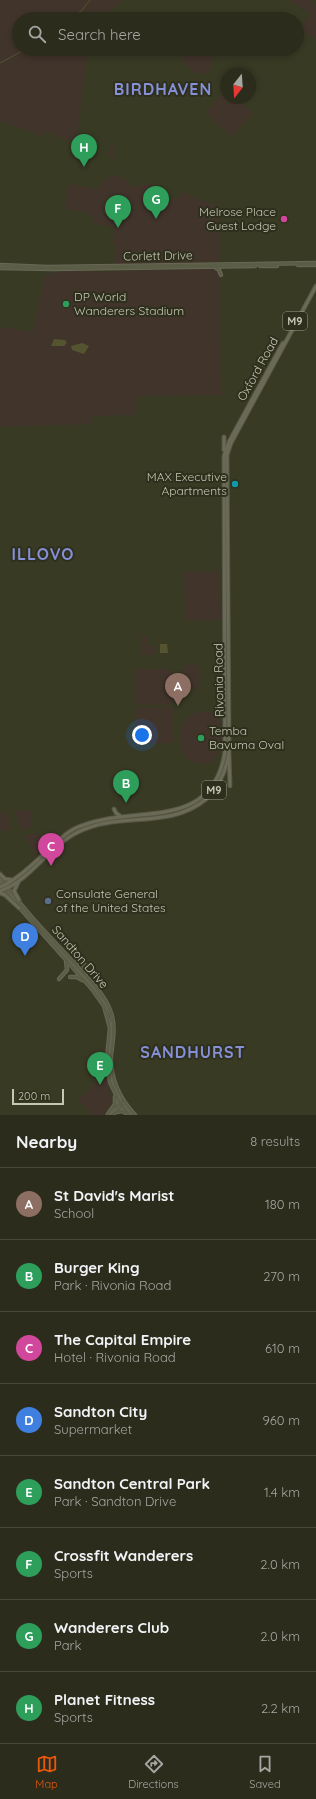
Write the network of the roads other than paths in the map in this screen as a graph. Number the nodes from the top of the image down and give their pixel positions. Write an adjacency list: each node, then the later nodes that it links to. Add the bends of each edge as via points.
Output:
1 (316, 264): 2 (main road, Corlett Drive); 3 (main road, Corlett Drive)
2 (0, 267): 3 (main road, Corlett Drive)
3 (211, 267): 4 (main road, via 219,269)
4 (221, 275)
5 (316, 282): 8 (main road, Oxford Road / M9, via 229,442)
6 (316, 286): 9 (main road, Oxford Road / M9, via 231,443)
7 (224, 437): 8 (main road)
8 (224, 456): 9 (main road, Oxford Road / M9)
9 (225, 467): 10 (main road, Rivonia Road / M9); 12 (main road, Rivonia Road / M9, via 226,664)
10 (229, 740): 11 (main road, Rivonia Road / M9); 12 (main road)
11 (229, 753): 13 (main road); 16 (main road, Rivonia Road / M9, via 217,787 193,808 170,816 89,827 67,838)
12 (223, 763): 14 (main road, Rivonia Road / M9, via 212,786 186,807 163,813)
13 (230, 786)
14 (124, 817): 15 (main road, Rivonia Road / M9); 15 (main road, via 117,815 114,810)
15 (104, 819): 18 (main road, Rivonia Road / M9, via 70,831)
16 (26, 874): 20 (main road, Rivonia Road / M9); 22 (main road, via 15,889 14,893)
17 (0, 875): 18 (main road, via 6,880); 20 (main road, Sandton Drive)
18 (12, 880): 20 (main road, Rivonia Road / M9)
19 (1, 886): 20 (main road, Rivonia Road / M9); 21 (main road, Rivonia Road / M9); 23 (main road, Sandton Drive)
20 (7, 886): 22 (main road, Sandton Drive)
21 (0, 892): 23 (main road)
22 (19, 900): 24 (main road, Sandton Drive)
23 (19, 908): 25 (main road, Sandton Drive)
24 (68, 957): 27 (main road, Sandton Drive); 27 (main road, via 83,964 83,972)
25 (64, 958): 28 (main road, via 68,968); 29 (main road, Sandton Drive)
26 (70, 977): 29 (main road, via 79,978)
27 (87, 978): 31 (main road, Sandton Drive, via 104,997 111,1012 114,1032 112,1070)
28 (59, 979)
29 (92, 988): 30 (main road, Sandton Drive, via 102,1001 108,1017 108,1068)
30 (115, 1095): 31 (main road, Sandton Drive); 32 (main road, via 116,1102)
31 (122, 1104): 32 (main road); 33 (main road); 34 (main road, Sandton Drive); 35 (main road, Sandton Drive)
32 (108, 1114)
33 (113, 1114): 34 (main road, via 122,1111)
34 (129, 1115)
35 (135, 1115)

